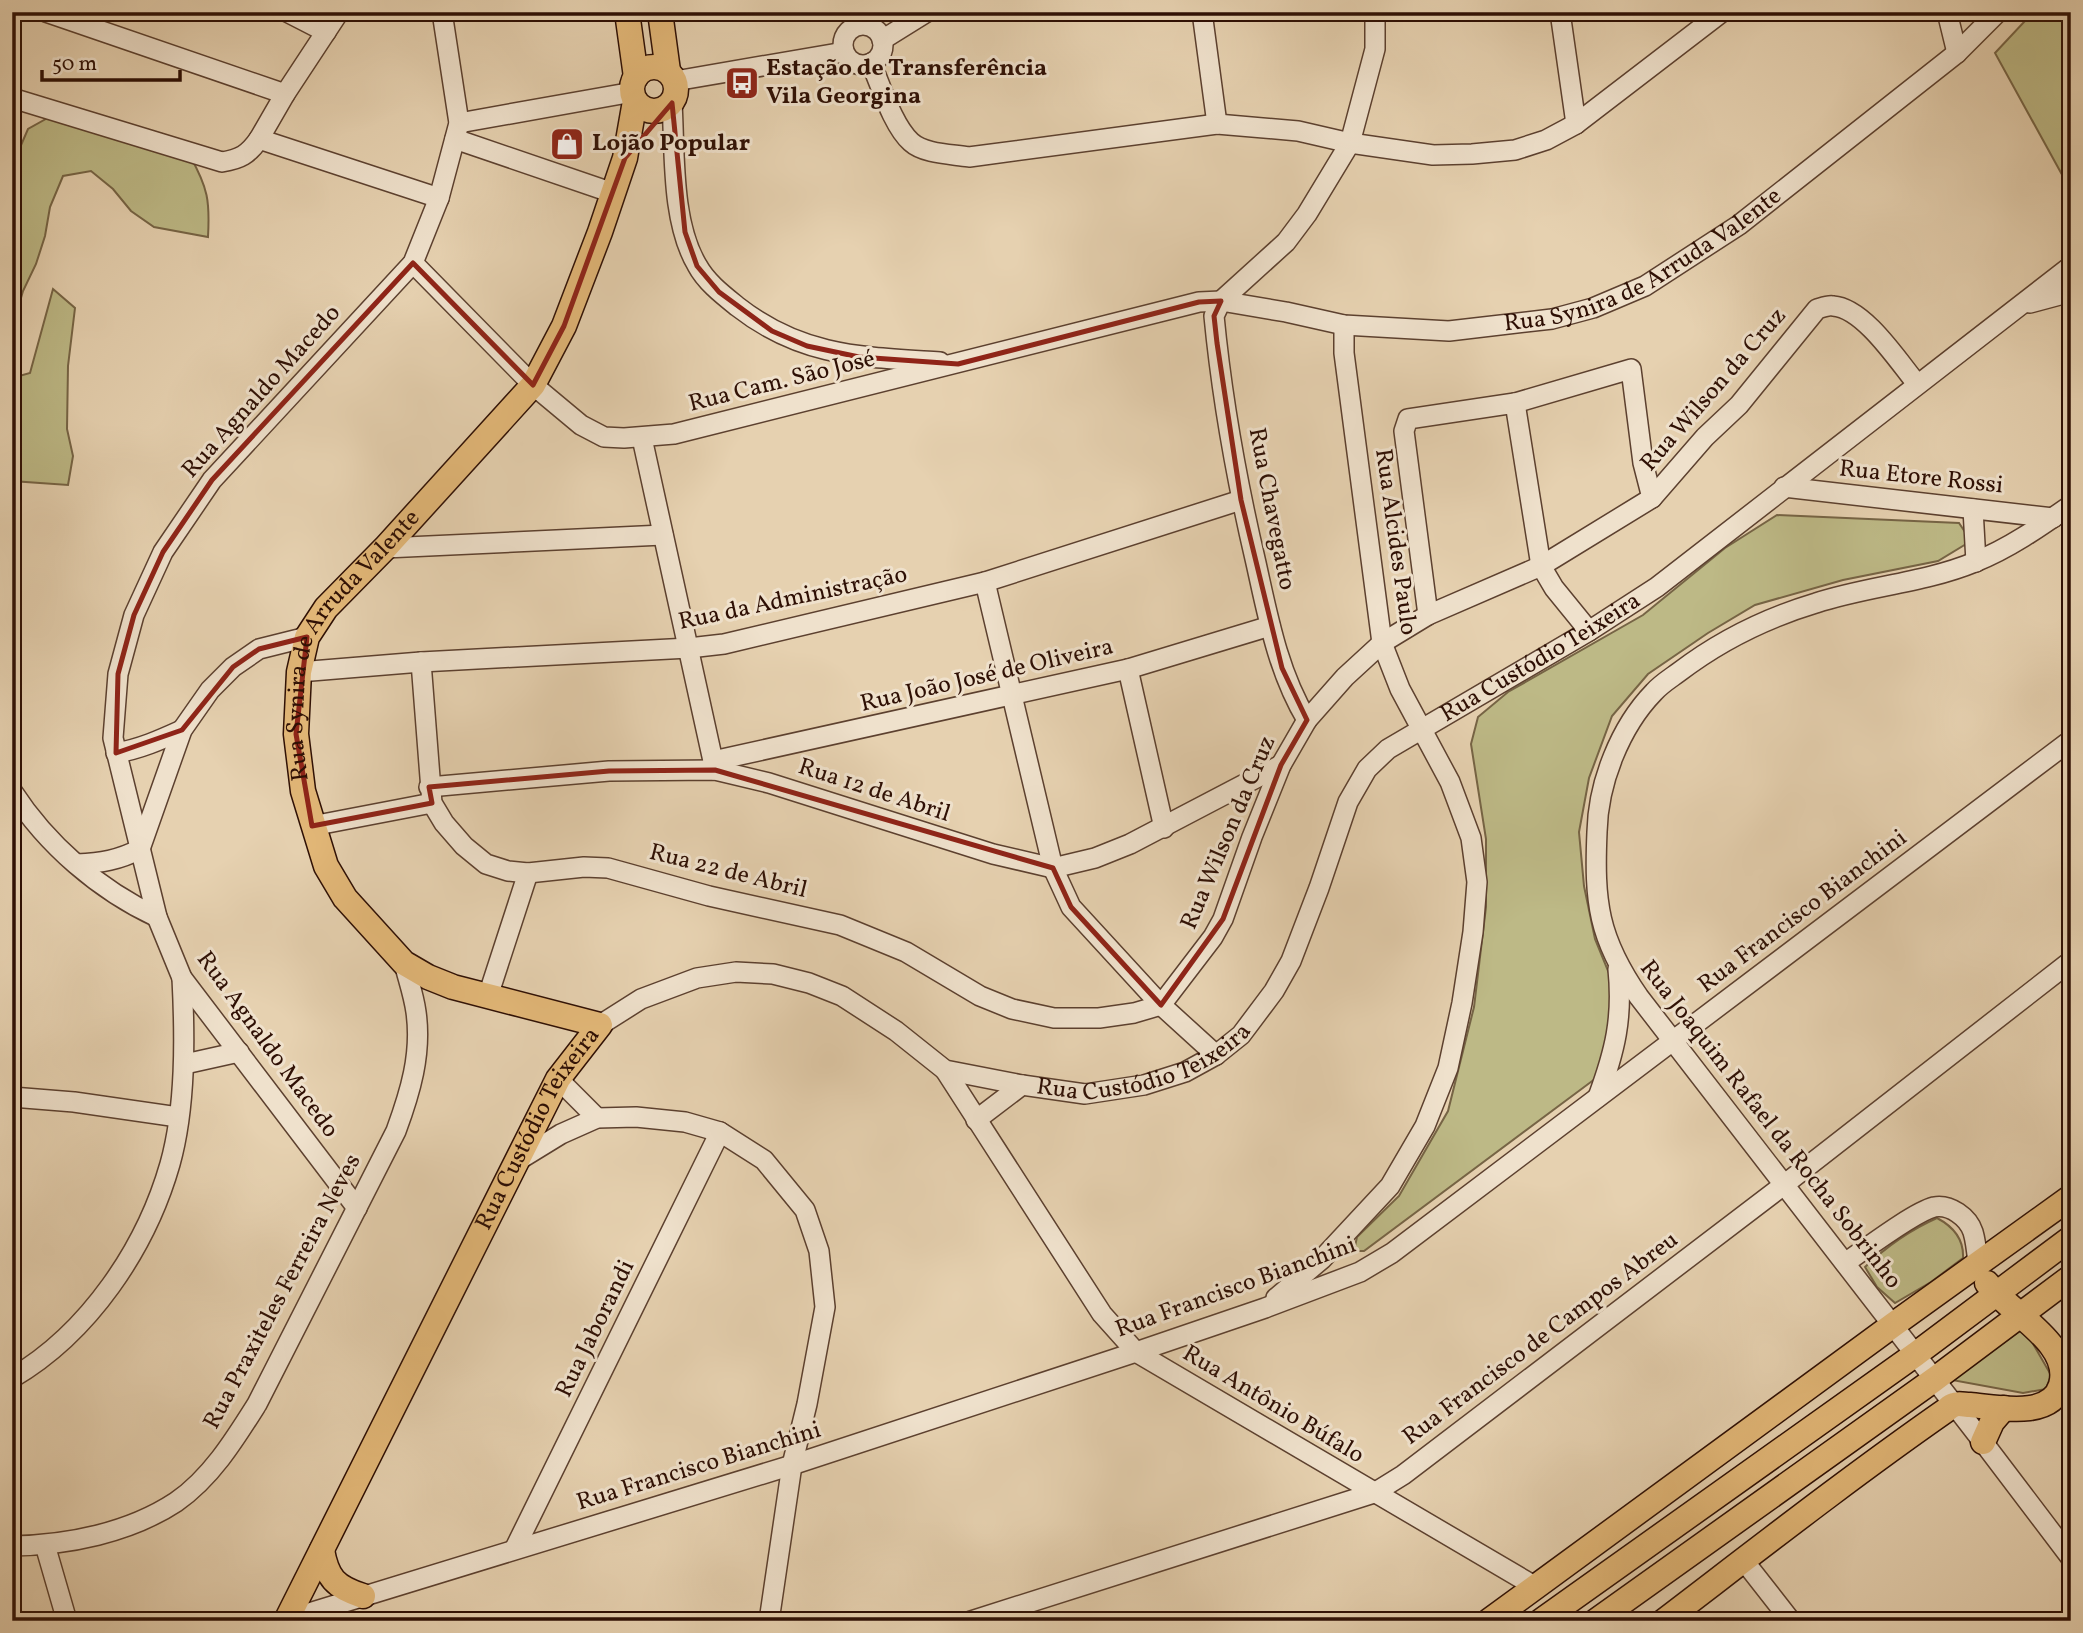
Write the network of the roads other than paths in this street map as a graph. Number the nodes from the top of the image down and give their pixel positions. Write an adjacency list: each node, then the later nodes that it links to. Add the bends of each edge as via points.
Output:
1 (46, 12): 22 (street)
2 (287, 12): 15 (street)
3 (339, 12): 15 (street)
4 (442, 12): 26 (street, Rua Agnaldo Macedo)
5 (627, 12): 20 (main road, Rua Synira de Arruda Valente)
6 (660, 12): 21 (main road)
7 (927, 12): 16 (street)
8 (1202, 12): 24 (street)
9 (1376, 12): 28 (street, via 1375,49)
10 (1560, 12): 25 (street)
11 (1722, 12): 25 (street)
12 (1947, 12): 18 (street)
13 (1998, 12): 18 (street, Rua Synira de Arruda Valente)
14 (854, 20): 16 (street, via 874,29); 17 (street)
15 (326, 32): 22 (street)
16 (882, 40): 19 (street, via 881,53)
17 (844, 52): 19 (street, via 852,62); 21 (street)
18 (1957, 53): 37 (street, Rua Synira de Arruda Valente, via 1739,226 1645,286 1552,319 1449,331)
19 (872, 63): 24 (street, via 900,128 912,143 931,151 969,157)
20 (635, 90): 21 (main road, via 642,108 652,111); 21 (main road, via 642,71 660,67); 26 (street); 29 (main road, Rua Synira de Arruda Valente)
21 (669, 91): 29 (main road, Rua Synira de Arruda Valente); 38 (street, via 678,202 697,265 719,292 772,331 807,346)
22 (285, 94): 27 (street)
23 (12, 98): 27 (street, via 222,162 249,154)
24 (1217, 124): 28 (street, via 1298,131)
25 (1576, 124): 28 (street, via 1546,140 1472,154 1433,155)
26 (457, 131): 30 (street); 31 (street, Rua Agnaldo Macedo)
27 (259, 139): 31 (street)
28 (1350, 144): 35 (street, via 1286,242)
29 (625, 158): 30 (main road, Rua Synira de Arruda Valente)
30 (613, 193): 41 (main road, Rua Synira de Arruda Valente, via 564,326)
31 (439, 198): 32 (street, Rua Agnaldo Macedo)
32 (413, 264): 41 (street, Rua Cam. São José); 70 (street, Rua Agnaldo Macedo, via 212,480 163,552 134,615 118,674)
33 (2071, 266): 36 (street, Rua Custódio Teixeira)
34 (2071, 292): 36 (street)
35 (1221, 301): 37 (street, Rua Synira de Arruda Valente); 39 (street, Rua Cam. São José, via 1199,302); 47 (street, Rua Chavegatto, via 1214,316)
36 (2016, 307): 40 (street, Rua Custódio Teixeira)
37 (1345, 325): 60 (street, Rua Alcides Paulo, via 1344,353)
38 (851, 356): 39 (street); 42 (street, via 855,369)
39 (958, 364): 42 (street, Rua Cam. São José)
40 (1917, 384): 45 (street, Rua Custódio Teixeira); 46 (street, Rua Wilson da Cruz, via 1852,312 1833,306 1817,309 1739,405)
41 (533, 385): 44 (street, Rua Cam. São José, via 581,425 604,437); 52 (main road, Rua Synira de Arruda Valente)
42 (851, 390): 44 (street, Rua Cam. São José)
43 (1515, 403): 46 (street, via 1631,369); 54 (street); 56 (street, via 1413,417 1405,424)
44 (642, 438): 51 (street)
45 (1784, 487): 49 (street, Rua Etore Rossi); 58 (street, Rua Custódio Teixeira, via 1657,587)
46 (1652, 498): 54 (street, Rua Wilson da Cruz)
47 (1241, 500): 55 (street, Rua da Administração); 57 (street, Rua Chavegatto)
48 (2071, 505): 50 (street, Rua Joaquim Rafael da Rocha Sobrinho)
49 (1973, 509): 50 (street, Rua Etore Rossi); 53 (street)
50 (2053, 518): 53 (street, Rua Joaquim Rafael da Rocha Sobrinho)
51 (663, 535): 52 (street); 61 (street)
52 (386, 548): 59 (main road, Rua Synira de Arruda Valente, via 326,608)
53 (1976, 562): 84 (street, Rua Joaquim Rafael da Rocha Sobrinho, via 1817,602 1759,624 1725,640 1654,691 1630,724 1609,770 1597,817 1595,883 1605,937)
54 (1541, 566): 56 (street, Rua Wilson da Cruz); 58 (street)
55 (985, 582): 61 (street, Rua da Administração); 65 (street)
56 (1428, 615): 60 (street, Rua Wilson da Cruz)
57 (1270, 626): 63 (street, Rua João José de Oliveira); 66 (street, Rua Chavegatto, via 1293,696)
58 (1589, 631): 67 (street, Rua Custódio Teixeira)
59 (307, 637): 64 (main road, Rua Synira de Arruda Valente); 68 (street, via 259,649 233,667)
60 (1382, 643): 66 (street, Rua Wilson da Cruz); 67 (street, Rua Alcides Paulo)
61 (689, 648): 62 (street, Rua da Administração); 72 (street)
62 (421, 662): 64 (street, Rua da Administração); 74 (street)
63 (1128, 669): 65 (street, Rua João José de Oliveira); 76 (street)
64 (299, 672): 75 (main road, Rua Synira de Arruda Valente, via 296,734)
65 (1012, 695): 72 (street, Rua João José de Oliveira); 79 (street)
66 (1307, 720): 71 (street, Rua Wilson da Cruz)
67 (1422, 729): 91 (street, Rua Custódio Teixeira, via 1388,749 1367,769 1348,802 1291,961 1241,1035); 111 (street, Rua Alcides Paulo, via 1450,782 1471,838 1477,882 1462,1003 1448,1068 1425,1126 1390,1186 1322,1259)
68 (182, 730): 70 (street); 77 (street)
69 (2071, 740): 89 (street, Rua Francisco Bianchini)
70 (116, 752): 77 (street, Rua Agnaldo Macedo)
71 (1280, 765): 76 (street, Rua 12 de Abril); 87 (street, Rua Wilson da Cruz, via 1223,919)
72 (714, 766): 74 (street, Rua 12 de Abril, via 609,771); 79 (street, Rua 12 de Abril, via 993,854)
73 (12, 791): 78 (street)
74 (431, 795): 75 (street, Rua 12 de Abril); 80 (street, Rua 22 de Abril, via 444,823 486,864)
75 (312, 826): 83 (main road, Rua Synira de Arruda Valente, via 326,866 345,898)
76 (1164, 828): 79 (street, Rua 12 de Abril, via 1095,858)
77 (140, 849): 78 (street, via 123,858); 81 (street, Rua Agnaldo Macedo)
78 (77, 864): 81 (street, via 127,903)
79 (1053, 868): 87 (street, via 1071,907)
80 (528, 873): 86 (street); 87 (street, Rua 22 de Abril, via 608,868 840,925 906,952 979,996 1054,1018 1099,1018)
81 (158, 917): 85 (street, Rua Agnaldo Macedo)
82 (2071, 961): 103 (street, Rua Francisco de Campos Abreu)
83 (404, 963): 86 (main road, Rua Synira de Arruda Valente, via 428,977); 105 (street, Rua Praxiteles Ferreira Neves, via 416,1013 418,1053 411,1091 396,1132)
84 (1618, 968): 89 (street, Rua Joaquim Rafael da Rocha Sobrinho); 97 (street, via 1620,1020)
85 (182, 978): 90 (street, Rua Agnaldo Macedo); 92 (street)
86 (488, 996): 88 (main road, Rua Synira de Arruda Valente)
87 (1161, 1005): 91 (street)
88 (600, 1025): 93 (street, Rua Custódio Teixeira, via 641,999 697,978 736,972 772,974 842,996); 94 (main road, Rua Custódio Teixeira)
89 (1673, 1041): 97 (street, Rua Francisco Bianchini); 103 (street, Rua Joaquim Rafael da Rocha Sobrinho)
90 (239, 1052): 92 (street); 105 (street, Rua Agnaldo Macedo)
91 (1216, 1055): 95 (street, Rua Custódio Teixeira, via 1185,1072 1104,1092)
92 (185, 1063): 98 (street)
93 (944, 1070): 95 (street, Rua Custódio Teixeira); 100 (street, Rua Antônio Búfalo)
94 (558, 1079): 99 (street); 102 (main road, Rua Custódio Teixeira)
95 (1022, 1086): 100 (street)
96 (12, 1097): 98 (street)
97 (1598, 1097): 111 (street, Rua Francisco Bianchini, via 1392,1253 1360,1272)
98 (178, 1117): 117 (street, via 171,1163 151,1217 127,1262 95,1307 54,1348)
99 (597, 1118): 101 (street, via 685,1122); 102 (street)
100 (976, 1120): 114 (street, Rua Antônio Búfalo, via 1102,1314)
101 (720, 1132): 123 (street, via 764,1160 785,1184 805,1210 819,1251 825,1307); 127 (street, Rua Jaborandi)
102 (517, 1161): 128 (main road, Rua Custódio Teixeira)
103 (1785, 1184): 107 (street, Rua Joaquim Rafael da Rocha Sobrinho); 124 (street, Rua Francisco de Campos Abreu)
104 (2071, 1197): 108 (main road)
105 (357, 1208): 125 (street, Rua Praxiteles Ferreira Neves, via 257,1404 207,1474 149,1518 98,1535)
106 (2071, 1238): 110 (main road)
107 (1845, 1263): 108 (street, via 1916,1216 1945,1207 1957,1212 1974,1233); 113 (street, Rua Joaquim Rafael da Rocha Sobrinho)
108 (1978, 1265): 110 (main road); 113 (main road)
109 (2071, 1277): 112 (main road)
110 (1995, 1294): 112 (main road); 115 (main road)
111 (1265, 1308): 114 (street, Rua Francisco Bianchini)
112 (2019, 1315): 116 (main road); 118 (main road)
113 (1893, 1325): 115 (street, Rua Joaquim Rafael da Rocha Sobrinho); 131 (main road)
114 (1136, 1352): 123 (street, Rua Francisco Bianchini); 124 (street, Rua Antônio Búfalo)
115 (1916, 1354): 118 (street, Rua Joaquim Rafael da Rocha Sobrinho); 138 (main road)
116 (2066, 1363): 119 (main road)
117 (12, 1378)
118 (1935, 1379): 120 (street, Rua Joaquim Rafael da Rocha Sobrinho); 139 (main road)
119 (2063, 1395): 121 (main road, via 2031,1409)
120 (1954, 1404): 121 (main road); 122 (street, Rua Joaquim Rafael da Rocha Sobrinho); 130 (main road)
121 (2004, 1408): 122 (main road)
122 (1983, 1441): 129 (street, Rua Joaquim Rafael da Rocha Sobrinho)
123 (792, 1465): 127 (street, Rua Francisco Bianchini); 135 (street)
124 (1374, 1493): 131 (street, Rua Antônio Búfalo); 136 (street, Rua Francisco de Campos Abreu)
125 (45, 1545): 126 (street, Rua Praxiteles Ferreira Neves); 134 (street)
126 (12, 1546)
127 (515, 1548): 132 (street, Rua Francisco Bianchini)
128 (321, 1550): 132 (main road, via 338,1586); 133 (main road, Rua Custódio Teixeira)
129 (2071, 1558)
130 (1744, 1561): 140 (main road); 141 (street)
131 (1536, 1587): 137 (main road)
132 (363, 1596): 133 (street, Rua Francisco Bianchini)
133 (285, 1620)
134 (66, 1621)
135 (769, 1621)
136 (971, 1621)
137 (1489, 1621)
138 (1541, 1621)
139 (1595, 1621)
140 (1664, 1621)
141 (1791, 1621)

